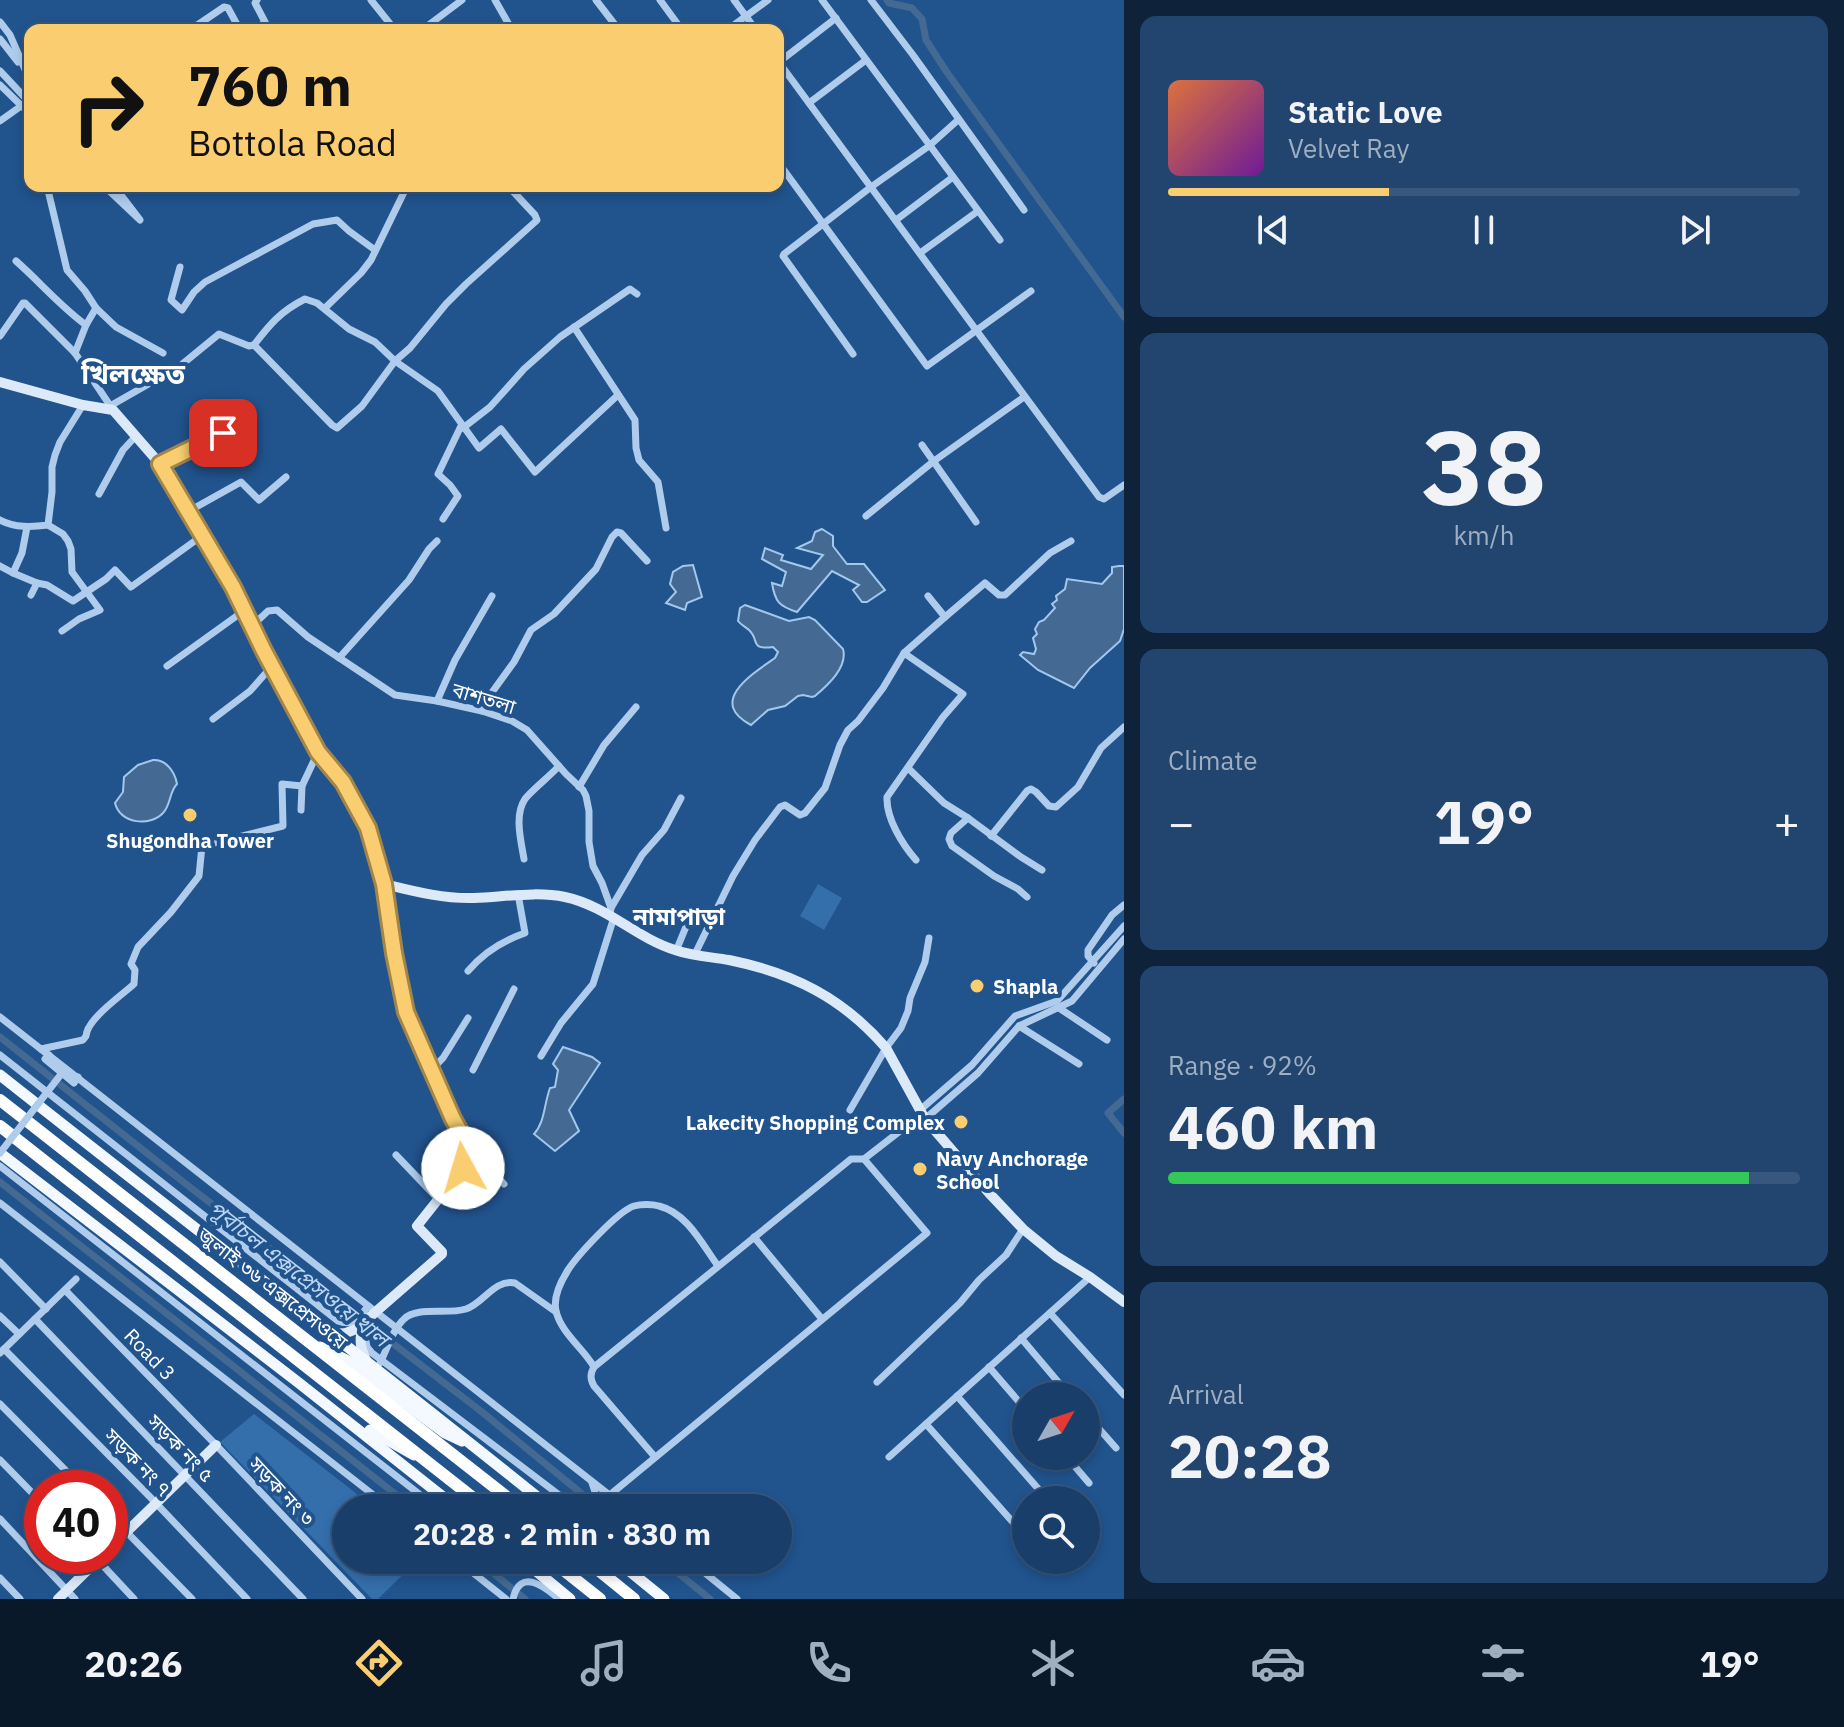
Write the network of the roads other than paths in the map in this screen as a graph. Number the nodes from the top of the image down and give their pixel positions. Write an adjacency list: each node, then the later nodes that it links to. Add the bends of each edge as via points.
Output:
1 (257, 0): 16 (street)
2 (371, 0): 17 (street)
3 (462, 0): 18 (street)
4 (495, 0): 19 (street)
5 (596, 0): 20 (street)
6 (660, 0): 21 (street)
7 (734, 0): 11 (street)
8 (768, 0): 11 (street)
9 (822, 0): 12 (street)
10 (871, 0): 36 (street)
11 (746, 16): 22 (street); 23 (street)
12 (836, 18): 25 (street); 26 (street)
13 (0, 22): 27 (street)
14 (199, 24): 15 (street, via 226,7)
15 (236, 24)
16 (262, 24)
17 (390, 24)
18 (430, 24)
19 (511, 24)
20 (614, 24)
21 (678, 24)
22 (735, 24)
23 (752, 24)
24 (0, 39): 30 (street)
25 (784, 57)
26 (866, 60): 33 (street); 38 (street)
27 (24, 66)
28 (784, 69): 33 (street)
29 (0, 71): 32 (street)
30 (24, 71)
31 (0, 85): 35 (street)
32 (24, 95)
33 (809, 103): 41 (street)
34 (24, 105): 37 (street)
35 (24, 108)
36 (958, 120): 38 (street); 46 (street)
37 (0, 121)
38 (929, 146): 40 (street); 41 (street)
39 (784, 170): 50 (street)
40 (953, 177): 47 (street); 49 (street)
41 (871, 187): 49 (street); 50 (street)
42 (48, 192): 58 (street, via 67,270)
43 (114, 192): 48 (street)
44 (404, 192): 52 (street)
45 (513, 192): 68 (street, via 537,220 466,284)
46 (1024, 210)
47 (978, 211): 51 (street); 53 (street)
48 (140, 220)
49 (896, 220): 53 (street)
50 (823, 223): 62 (street, via 927,366); 67 (street, via 783,256)
51 (1000, 240)
52 (375, 250): 55 (street, via 337,220 313,224 205,282 182,310 171,300); 59 (street, via 361,273)
53 (920, 253): 62 (street)
54 (16, 261): 60 (street)
55 (180, 267)
56 (1031, 291): 62 (street)
57 (637, 294): 61 (street, via 630,289)
58 (96, 308): 60 (street); 66 (street, via 116,327)
59 (325, 308): 64 (street, via 305,299 288,307); 68 (street)
60 (86, 325): 65 (street)
61 (574, 327): 70 (street); 75 (street)
62 (976, 331): 71 (street)
63 (0, 336): 65 (street, via 24,302)
64 (254, 345): 68 (street, via 337,428 362,406); 73 (street, via 219,334 180,366)
65 (75, 353): 73 (street)
66 (163, 353)
67 (853, 354)
68 (395, 361): 75 (street, via 438,391)
69 (0, 382): 72 (street)
70 (618, 395): 75 (street, via 535,472 501,429 479,448); 90 (street, via 635,420 639,460 658,482)
71 (1024, 397): 78 (street); 81 (street, via 1099,497)
72 (83, 405): 73 (street); 88 (street, via 55,455)
73 (111, 408): 76 (street)
74 (250, 410): 79 (street, via 223,433)
75 (462, 427): 85 (street, via 438,474 458,496)
76 (135, 437): 79 (street); 82 (street)
77 (922, 445): 78 (street)
78 (934, 461): 84 (street); 87 (street)
79 (160, 464): 83 (street)
80 (286, 477): 83 (street, via 259,500 241,482)
81 (1124, 485)
82 (99, 494)
83 (189, 511): 91 (street)
84 (866, 516)
85 (443, 519)
86 (0, 520): 89 (street)
87 (976, 522)
88 (48, 525): 89 (street); 98 (street, via 68,541 72,572)
89 (27, 527): 96 (street)
90 (666, 528)
91 (203, 535): 98 (street, via 131,587 115,570); 102 (street)
92 (437, 541): 107 (street)
93 (1071, 541): 103 (street, via 1050,553 1005,595 985,583)
94 (647, 561): 112 (street, via 617,532 596,569 554,614 531,630)
95 (0, 566): 96 (street)
96 (13, 573): 97 (street)
97 (37, 583): 98 (street, via 73,601); 99 (street)
98 (87, 591): 105 (street, via 100,610)
99 (31, 595)
100 (492, 596): 110 (street)
101 (928, 596): 103 (street)
102 (245, 610): 104 (street); 108 (street)
103 (945, 617): 106 (street)
104 (253, 625): 107 (street, বাশতলা, via 277,610); 109 (street)
105 (62, 631)
106 (904, 653): 117 (street, via 963,694); 132 (street, via 848,730 825,788 805,813 780,807 733,876)
107 (339, 658): 110 (street, বাশতলা, via 395,695)
108 (167, 666)
109 (272, 666): 113 (street); 115 (street)
110 (437, 701): 112 (street, বাশতলা)
111 (636, 707): 119 (street, via 604,745)
112 (482, 711): 116 (street, বাশতলা, via 527,730)
113 (213, 719)
114 (1124, 727): 123 (street, via 1056,807 1031,789)
115 (318, 752): 118 (street); 127 (street, via 343,782 368,828)
116 (559, 766): 119 (street, বাশতলা); 124 (street, via 521,810)
117 (908, 768): 122 (street); 125 (street, via 887,805)
118 (302, 786): 121 (street); 150 (street, via 282,784 283,826 202,846 199,876 138,947 131,964 134,984 100,1014 83,1040)
119 (579, 787): 131 (street, বাশতলা, via 589,811 593,866)
120 (681, 798): 131 (street, via 664,830 642,855)
121 (301, 810)
122 (968, 818): 123 (street); 129 (street, via 951,833 952,846)
123 (991, 836): 126 (street)
124 (524, 859)
125 (916, 860)
126 (1042, 870)
127 (384, 884): 128 (street, via 473,898); 155 (street, via 406,1012)
128 (518, 894): 131 (street, via 565,897); 139 (street, via 525,933 492,948)
129 (1027, 897)
130 (1124, 905): 138 (street, via 1088,950)
131 (612, 913): 136 (street); 152 (street, via 593,984)
132 (711, 923): 136 (street, via 690,917); 137 (street)
133 (1124, 926): 138 (street)
134 (929, 938): 149 (street, via 908,1011)
135 (1124, 939): 138 (street)
136 (676, 951): 137 (street)
137 (695, 954): 149 (street, via 811,986 861,1022)
138 (1095, 965): 141 (street, via 1085,987); 142 (street, via 1057,1001)
139 (468, 971)
140 (514, 989): 156 (street)
141 (1059, 1008): 145 (street); 147 (street)
142 (1031, 1010): 145 (street); 148 (street, via 1015,1016 999,1032)
143 (0, 1017): 150 (street)
144 (468, 1018): 155 (street)
145 (1036, 1019): 146 (street)
146 (1019, 1026): 148 (street); 153 (street)
147 (1107, 1040)
148 (994, 1047): 154 (street); 158 (street)
149 (886, 1048): 162 (street); 163 (street)
150 (45, 1052): 157 (street, via 45,1059); 160 (street)
151 (0, 1055): 182 (street, via 338,1321 352,1323)
152 (541, 1056)
153 (1079, 1064)
154 (972, 1065): 158 (street); 163 (street)
155 (431, 1070): 165 (street)
156 (473, 1070)
157 (62, 1073): 160 (street, via 74,1083); 166 (street, bridge)
158 (978, 1073): 163 (street)
159 (0, 1075): 190 (main road)
160 (78, 1077): 182 (street)
161 (0, 1100): 193 (highway, জুলাই ৩৬ এক্সপ্রেসওয়ে)
162 (850, 1110)
163 (922, 1114): 168 (street); 173 (street)
164 (0, 1126): 214 (highway, জুলাই ৩৬ এক্সপ্রেসওয়ে)
165 (466, 1142): 170 (street); 171 (street, via 463,1168)
166 (0, 1153): 201 (main road)
167 (396, 1155): 171 (street)
168 (864, 1159): 174 (street, via 851,1159); 187 (street, via 927,1233)
169 (0, 1166): 223 (street)
170 (504, 1184)
171 (439, 1200): 182 (street, via 417,1226 442,1254)
172 (0, 1203): 222 (street)
173 (1023, 1229): 177 (street); 199 (street, via 1006,1255)
174 (754, 1237): 176 (street); 187 (street)
175 (0, 1262): 181 (street)
176 (718, 1266): 183 (street, via 677,1214 661,1206 634,1206 568,1269); 196 (street)
177 (1090, 1277): 180 (street); 184 (street)
178 (76, 1279): 179 (street)
179 (65, 1290): 181 (street); 208 (street, Road 3)
180 (1124, 1302)
181 (46, 1309): 186 (street)
182 (371, 1309): 188 (street); 218 (street)
183 (556, 1312): 196 (street); 198 (street, via 515,1283 500,1284 469,1308 407,1316)
184 (1050, 1313): 191 (street); 203 (street)
185 (0, 1316): 189 (street)
186 (35, 1319): 189 (street); 217 (street, সড়ক নং ৫)
187 (822, 1319): 211 (street)
188 (366, 1321): 190 (street); 192 (street)
189 (19, 1334): 194 (street)
190 (333, 1334): 195 (main road)
191 (1021, 1338): 197 (street); 200 (street)
192 (362, 1339): 195 (street); 218 (street, via 372,1353 571,1504 578,1506 593,1497)
193 (312, 1343): 209 (main road, via 350,1362 445,1433); 226 (highway, জুলাই ৩৬ এক্সপ্রেসওয়ে)
194 (2, 1351): 230 (street, সড়ক নং ৭)
195 (366, 1360): 198 (main road)
196 (594, 1367): 211 (street, via 594,1386)
197 (989, 1367): 202 (street); 204 (street)
198 (377, 1369): 209 (main road)
199 (877, 1382)
200 (1058, 1382)
201 (299, 1383): 214 (main road, via 379,1437); 224 (main road)
202 (1012, 1394)
203 (1124, 1395)
204 (957, 1396): 206 (street); 221 (street)
205 (0, 1404): 215 (street)
206 (926, 1424): 212 (street); 232 (street)
207 (1100, 1430): 210 (street)
208 (214, 1443): 217 (street); 253 (street, সড়ক নং ৩)
209 (473, 1445): 227 (main road)
210 (1116, 1448)
211 (655, 1457): 229 (street)
212 (889, 1457)
213 (0, 1460): 220 (street)
214 (429, 1463): 225 (highway, জুলাই ৩৬ এক্সপ্রেসওয়ে)
215 (65, 1470)
216 (1078, 1470): 219 (street)
217 (183, 1473): 230 (street); 252 (street, সড়ক নং ৫)
218 (589, 1479): 228 (street)
219 (1089, 1483)
220 (24, 1485)
221 (1036, 1486)
222 (372, 1494)
223 (419, 1494)
224 (439, 1494)
225 (468, 1494)
226 (503, 1494)
227 (534, 1494)
228 (603, 1494)
229 (610, 1494)
230 (154, 1501): 233 (street); 251 (street, সড়ক নং ৭)
231 (0, 1519): 244 (street)
232 (1012, 1521)
233 (128, 1526)
234 (128, 1534): 250 (street)
235 (79, 1574): 244 (street)
236 (111, 1574): 249 (street)
237 (475, 1574): 254 (street)
238 (540, 1574): 257 (main road)
239 (569, 1574): 258 (highway)
240 (603, 1574): 259 (highway)
241 (633, 1574): 260 (main road)
242 (706, 1574): 261 (street)
243 (0, 1578): 245 (street)
244 (65, 1588): 246 (street); 247 (street); 248 (street)
245 (20, 1599)
246 (49, 1599)
247 (58, 1599)
248 (75, 1599)
249 (134, 1599)
250 (192, 1599)
251 (247, 1599)
252 (303, 1599)
253 (362, 1599)
254 (506, 1599)
255 (513, 1599): 256 (street, via 524,1583 531,1582)
256 (559, 1599)
257 (570, 1599)
258 (600, 1599)
259 (634, 1599)
260 (664, 1599)
261 (737, 1599)

